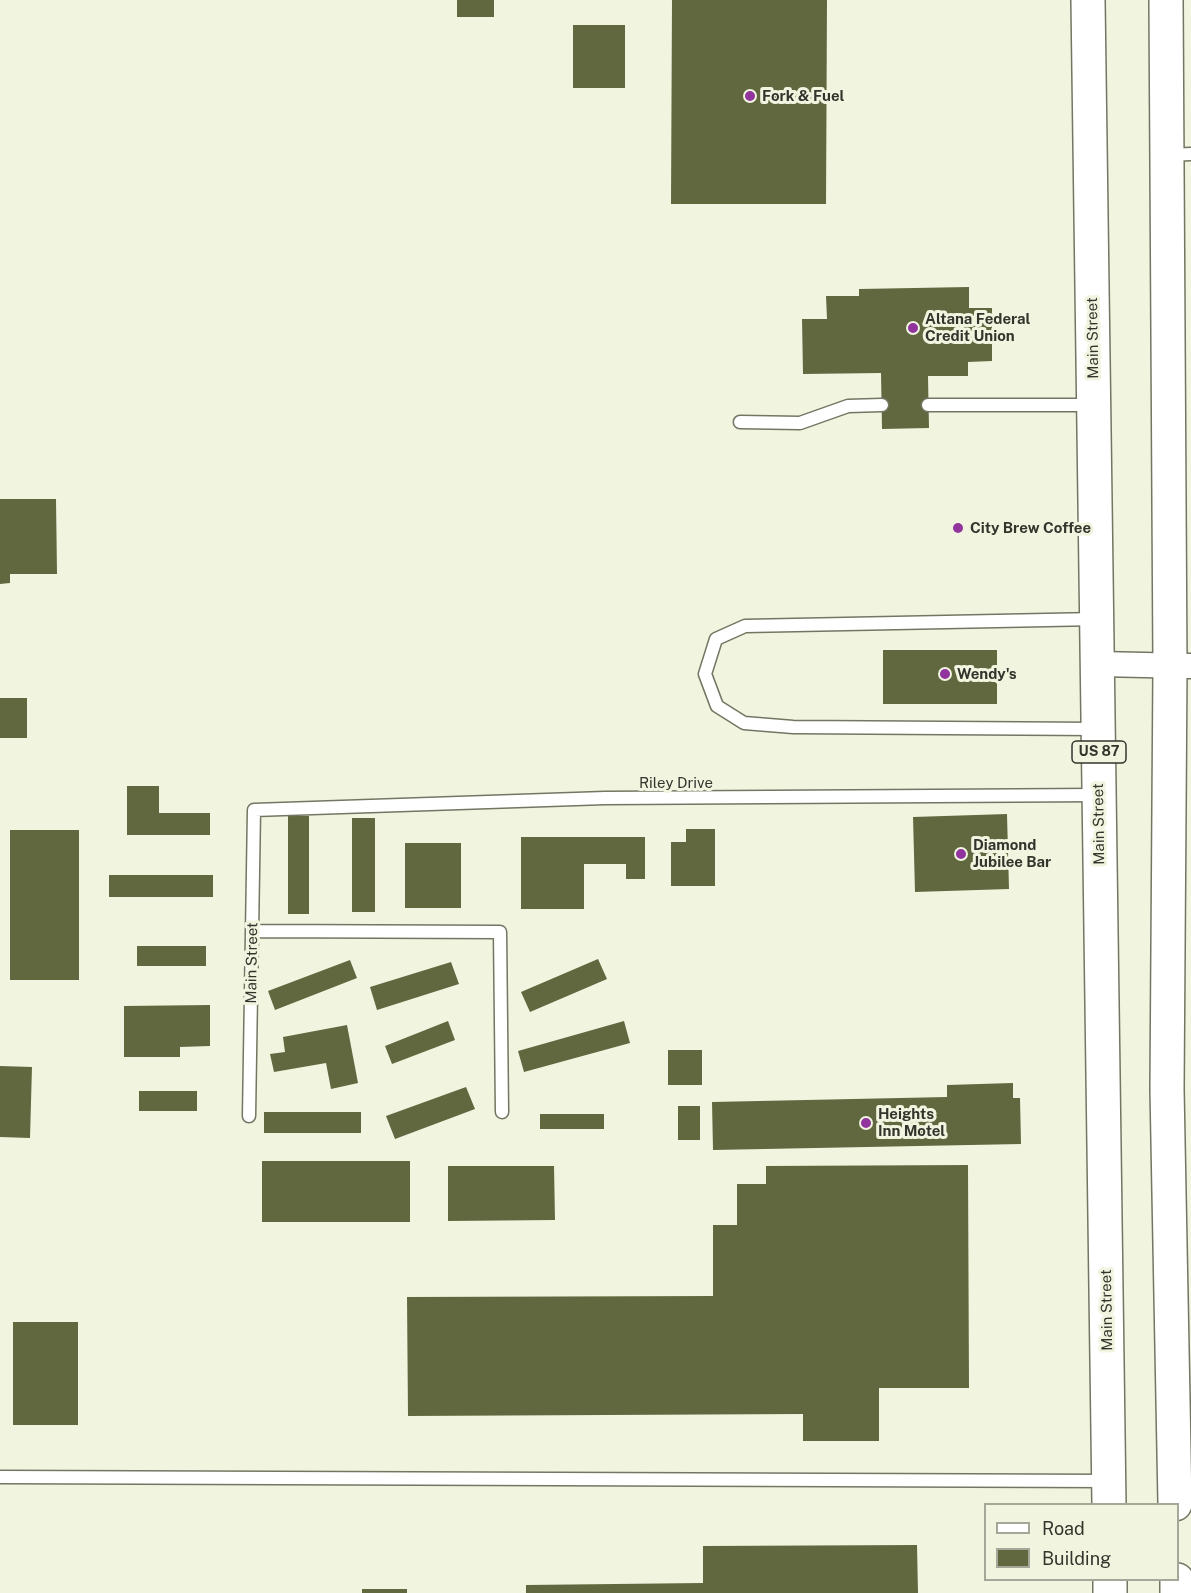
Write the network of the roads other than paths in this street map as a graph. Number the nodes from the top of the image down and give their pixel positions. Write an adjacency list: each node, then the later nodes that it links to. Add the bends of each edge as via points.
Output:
1 (1088, 0): 6 (main road, Main Street / US 87)
2 (1166, 0): 3 (main road)
3 (1179, 154): 10 (main road)
4 (882, 405): 7 (lane, via 848,406 800,423)
5 (928, 405): 6 (lane)
6 (1094, 405): 8 (main road, Main Street / US 87)
7 (740, 422)
8 (1098, 619): 9 (main road, Main Street / US 87); 11 (lane, via 745,626 716,639 705,674 717,706 744,723 793,727)
9 (1098, 664): 10 (street); 11 (main road, Main Street / US 87)
10 (1181, 666): 19 (main road, via 1167,1089)
11 (1099, 729): 12 (main road, Main Street / US 87)
12 (1099, 795): 13 (lane, Riley Drive, via 605,798); 18 (main road, Main Street / US 87)
13 (254, 810): 14 (lane, Main Street)
14 (252, 931): 15 (lane, via 500,932); 16 (lane, Main Street)
15 (502, 1112)
16 (249, 1116)
17 (0, 1477): 18 (lane)
18 (1109, 1493)
19 (1175, 1503)

